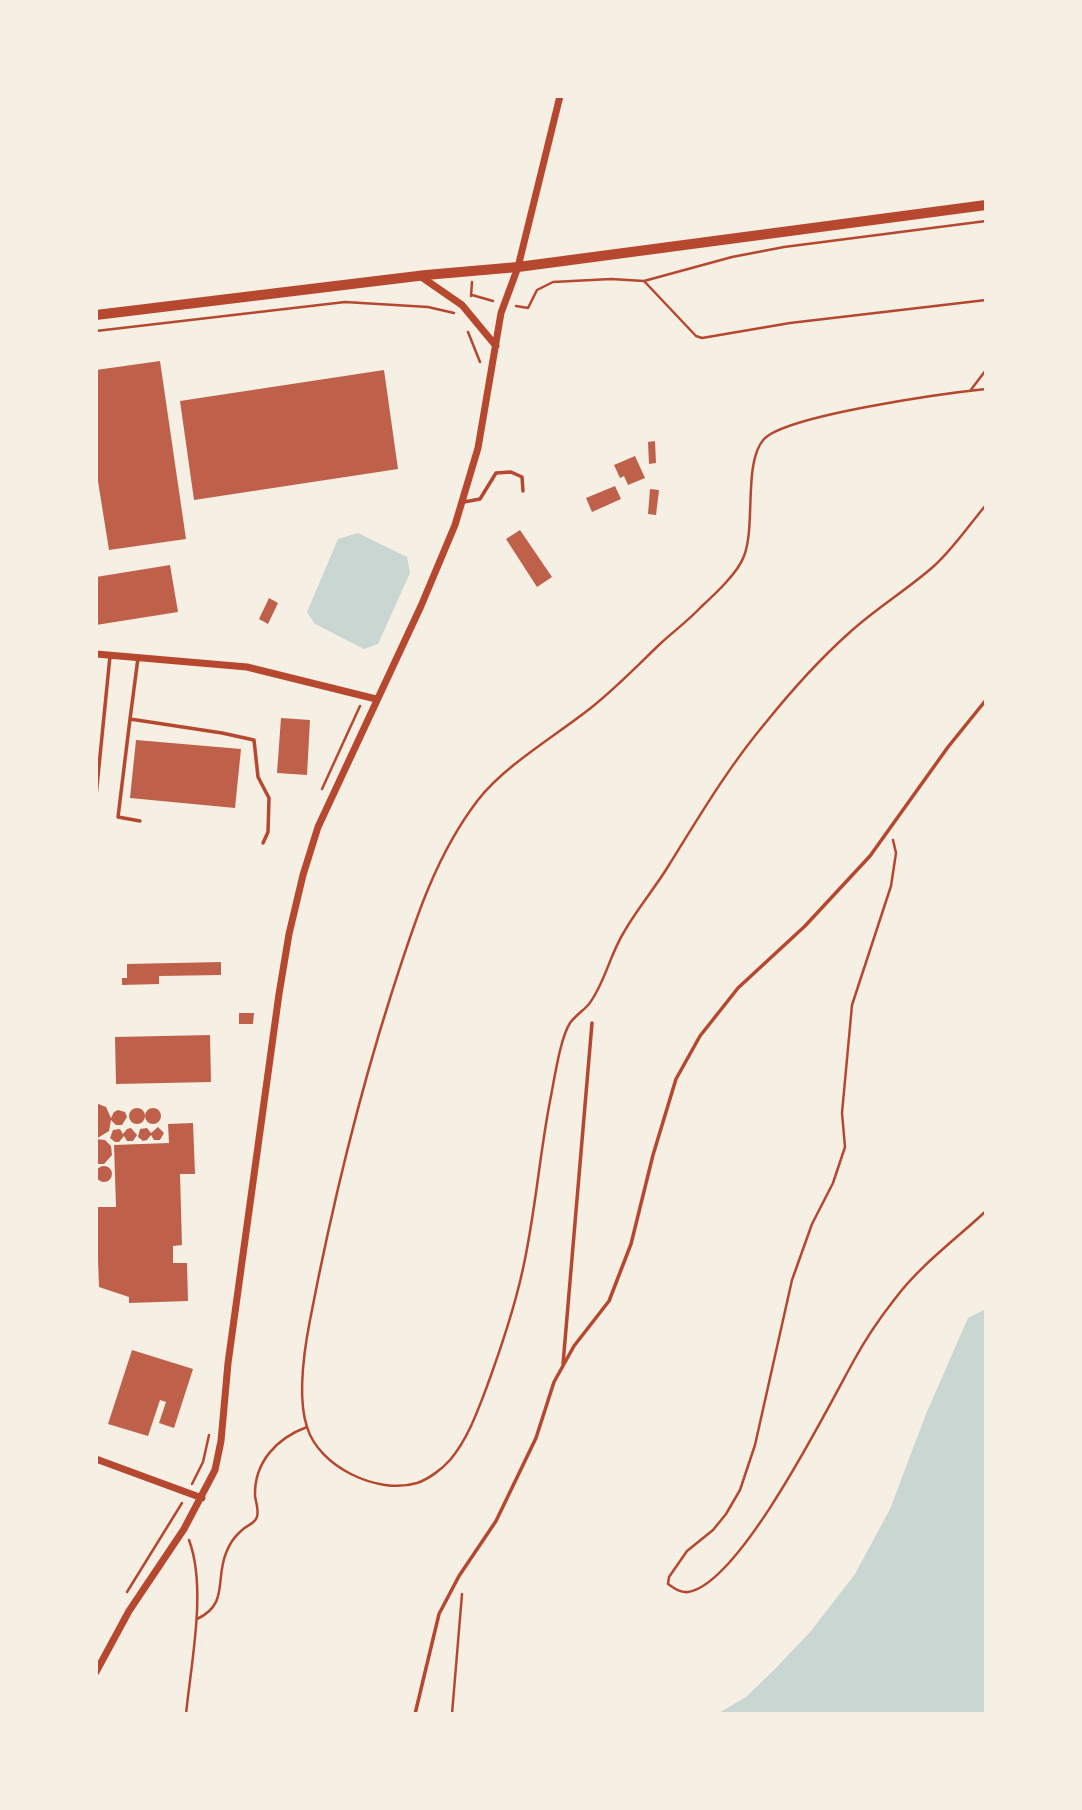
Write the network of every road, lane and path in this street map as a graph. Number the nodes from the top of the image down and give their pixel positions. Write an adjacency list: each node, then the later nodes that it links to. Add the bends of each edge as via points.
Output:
1 (560, 96): 4 (street)
2 (986, 205): 4 (main road)
3 (986, 221): 6 (path, via 784,247)
4 (518, 267): 5 (main road); 8 (street)
5 (420, 276): 9 (street); 11 (main road)
6 (644, 281): 7 (path, via 702,338); 8 (path, via 554,282 537,290 528,308)
7 (986, 300)
8 (504, 303): 9 (path, via 472,295); 15 (street)
9 (462, 305): 10 (path); 15 (street)
10 (453, 314): 12 (path); 14 (path, via 428,307 345,302)
11 (96, 315)
12 (460, 322)
13 (468, 330): 16 (path)
14 (96, 331)
15 (496, 346): 21 (street, via 478,448)
16 (480, 362)
17 (986, 370): 19 (path)
18 (986, 389): 19 (path)
19 (970, 391): 38 (path, via 806,421 762,440 752,470 747,551 740,566 599,702 503,775 480,797 458,830 437,866 405,949 326,1234 303,1369)
20 (523, 491): 21 (lane, via 522,477 496,473 480,499)
21 (461, 502): 27 (street, via 439,566)
22 (986, 505): 38 (path, via 937,563 846,635 770,717 726,772 624,930 587,1007 569,1024 513,1308 482,1401 451,1459 416,1483 393,1486 369,1481 343,1470 326,1456)
23 (96, 654): 24 (street)
24 (110, 656): 25 (street); 30 (lane)
25 (138, 658): 26 (street, via 247,667); 29 (lane)
26 (365, 696): 27 (street); 31 (path)
27 (376, 699): 42 (street, via 318,827 289,934 220,1441 215,1470)
28 (986, 700): 33 (lane)
29 (130, 719): 32 (lane, via 118,817); 34 (lane, via 254,740 258,777 269,798 268,832)
30 (96, 796)
31 (318, 798)
32 (140, 821)
33 (891, 827): 36 (path, via 895,853 891,886 852,1005 842,1113 845,1147 792,1280 755,1445 740,1490 713,1530 687,1551 668,1584 687,1592 722,1571 791,1475 854,1359 894,1299 916,1273); 37 (lane, via 870,856 738,988 700,1035 676,1079 631,1244 609,1301)
34 (263, 843)
35 (592, 1023): 37 (lane)
36 (986, 1211)
37 (563, 1366): 44 (lane, via 536,1438 496,1521)
38 (307, 1427): 46 (path, via 290,1433 261,1464 256,1519 233,1539 225,1554 220,1595 210,1613)
39 (211, 1429): 41 (path, via 203,1462)
40 (96, 1459): 41 (street)
41 (188, 1492): 42 (street); 45 (path)
42 (202, 1498): 43 (street)
43 (184, 1529): 46 (path, via 194,1554); 47 (street, via 129,1611)
44 (463, 1569): 49 (lane, via 439,1614); 50 (path)
45 (126, 1593)
46 (197, 1619): 48 (path)
47 (96, 1672)
48 (186, 1714)
49 (415, 1714)
50 (452, 1714)

